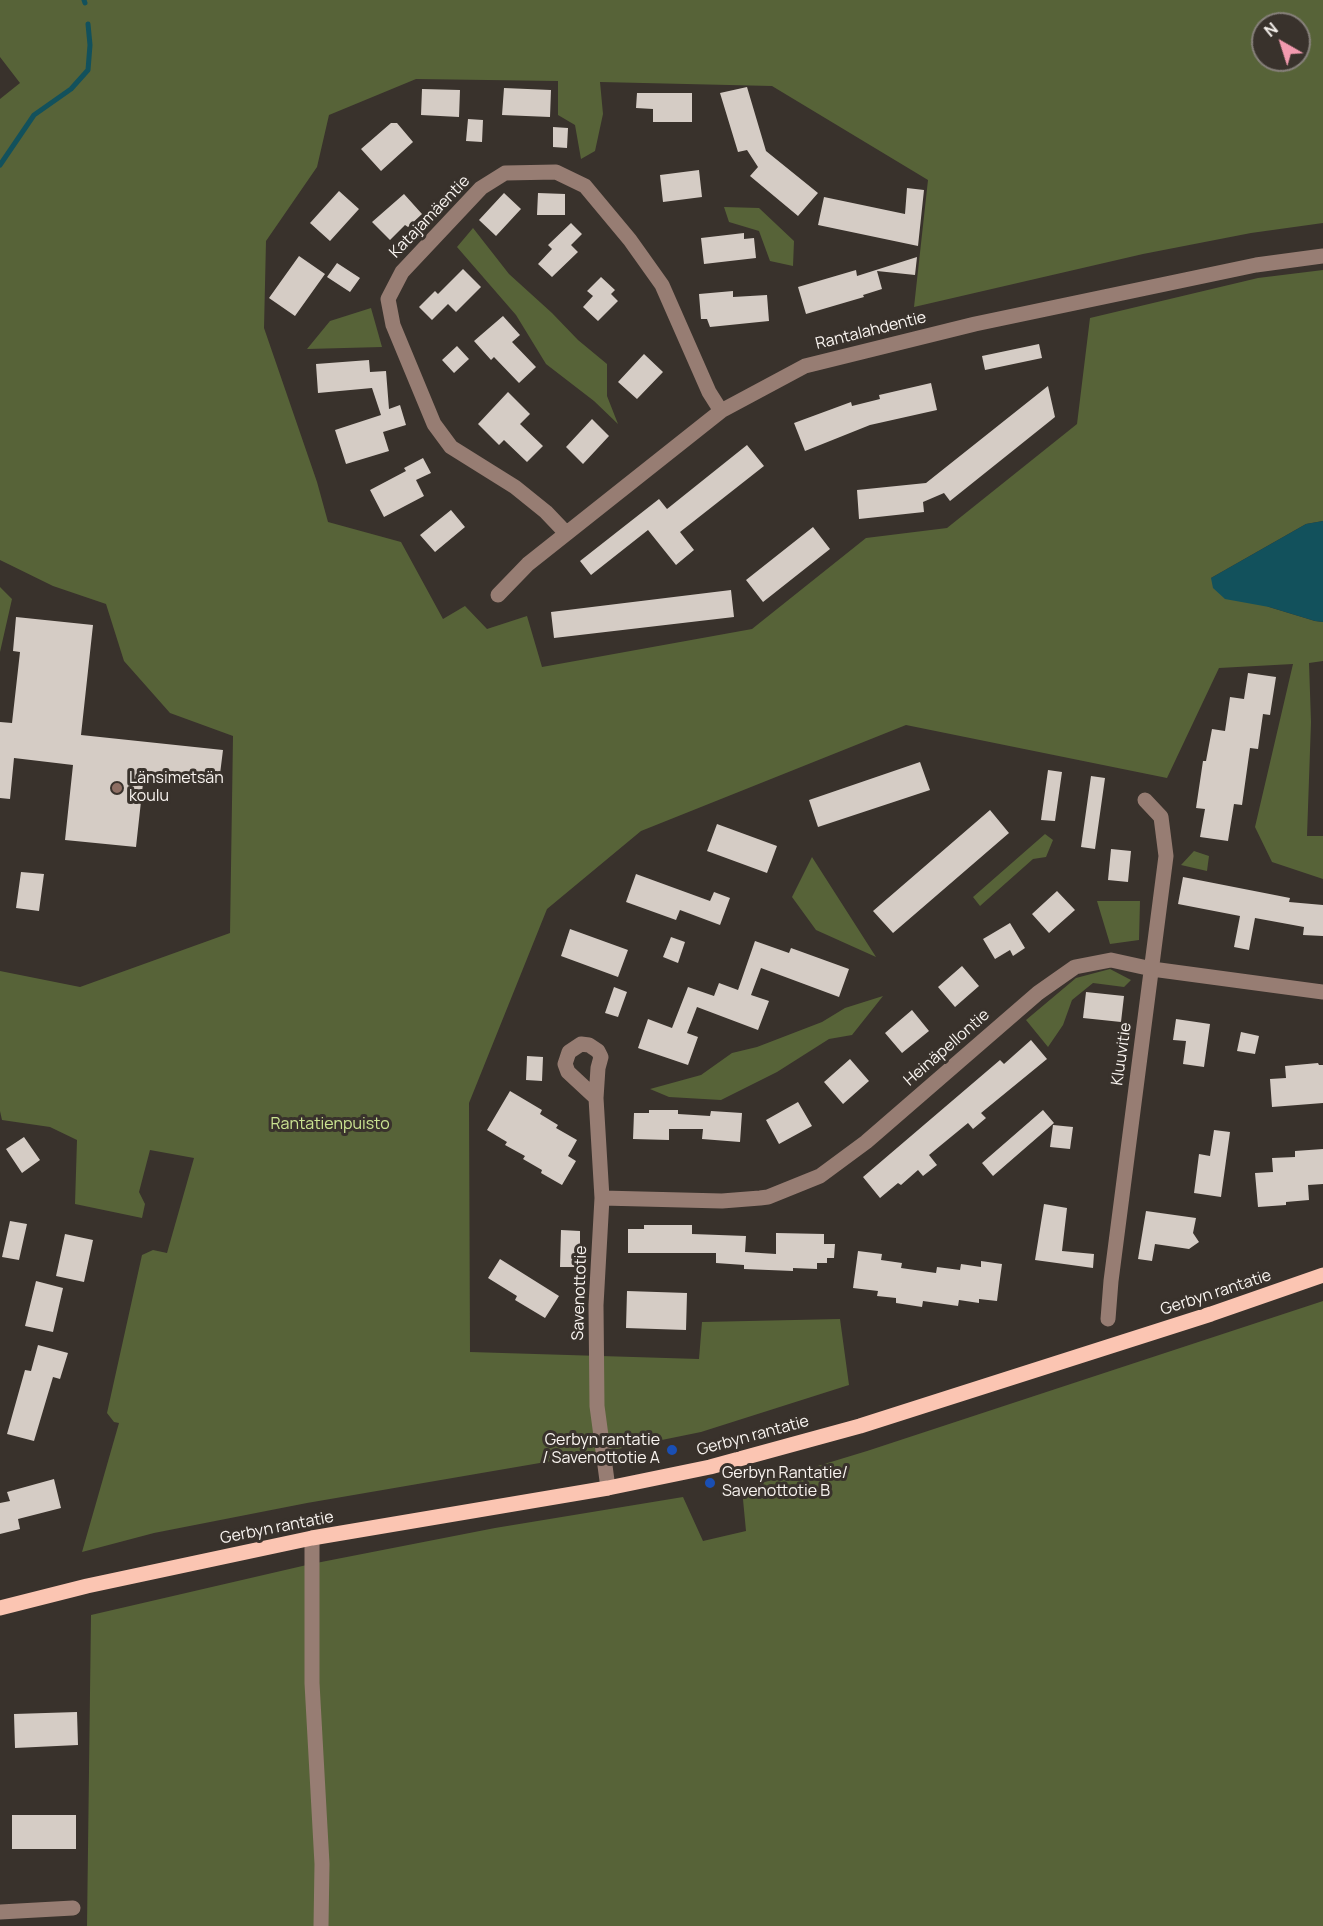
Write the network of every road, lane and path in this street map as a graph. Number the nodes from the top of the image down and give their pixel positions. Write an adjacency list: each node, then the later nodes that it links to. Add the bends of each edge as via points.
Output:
1 (1323, 256): 2 (street, Rantalahdentie, via 1256,265 975,324 805,366)
2 (721, 411): 3 (street, Rantalahdentie); 3 (street, Katajamäentie, via 705,384 662,285 585,186 556,172 505,173 481,189 402,272 388,298 393,325 434,424 451,447 515,487)
3 (566, 533): 4 (street, Rantalahdentie, via 528,564)
4 (498, 596)
5 (1145, 800): 6 (street, Kluuvitie, via 1161,817 1166,856)
6 (1152, 969): 7 (street, Heinäpellontie); 9 (street, Heinäpellontie, via 1111,960 1075,967 1038,993 866,1142 820,1176 760,1198); 11 (street, Kluuvitie)
7 (1323, 992)
8 (596, 1098): 9 (street, Savenottotie)
9 (602, 1198): 12 (street, Savenottotie, via 596,1305 597,1406)
10 (1323, 1275): 12 (main road, Gerbyn rantatie, via 860,1426 710,1467)
11 (1108, 1319)
12 (608, 1488): 13 (main road, Gerbyn rantatie)
13 (312, 1538): 14 (main road, Gerbyn rantatie); 17 (street, via 312,1683 322,1864)
14 (0, 1608)
15 (73, 1908): 16 (street)
16 (0, 1912)
17 (321, 1926)

